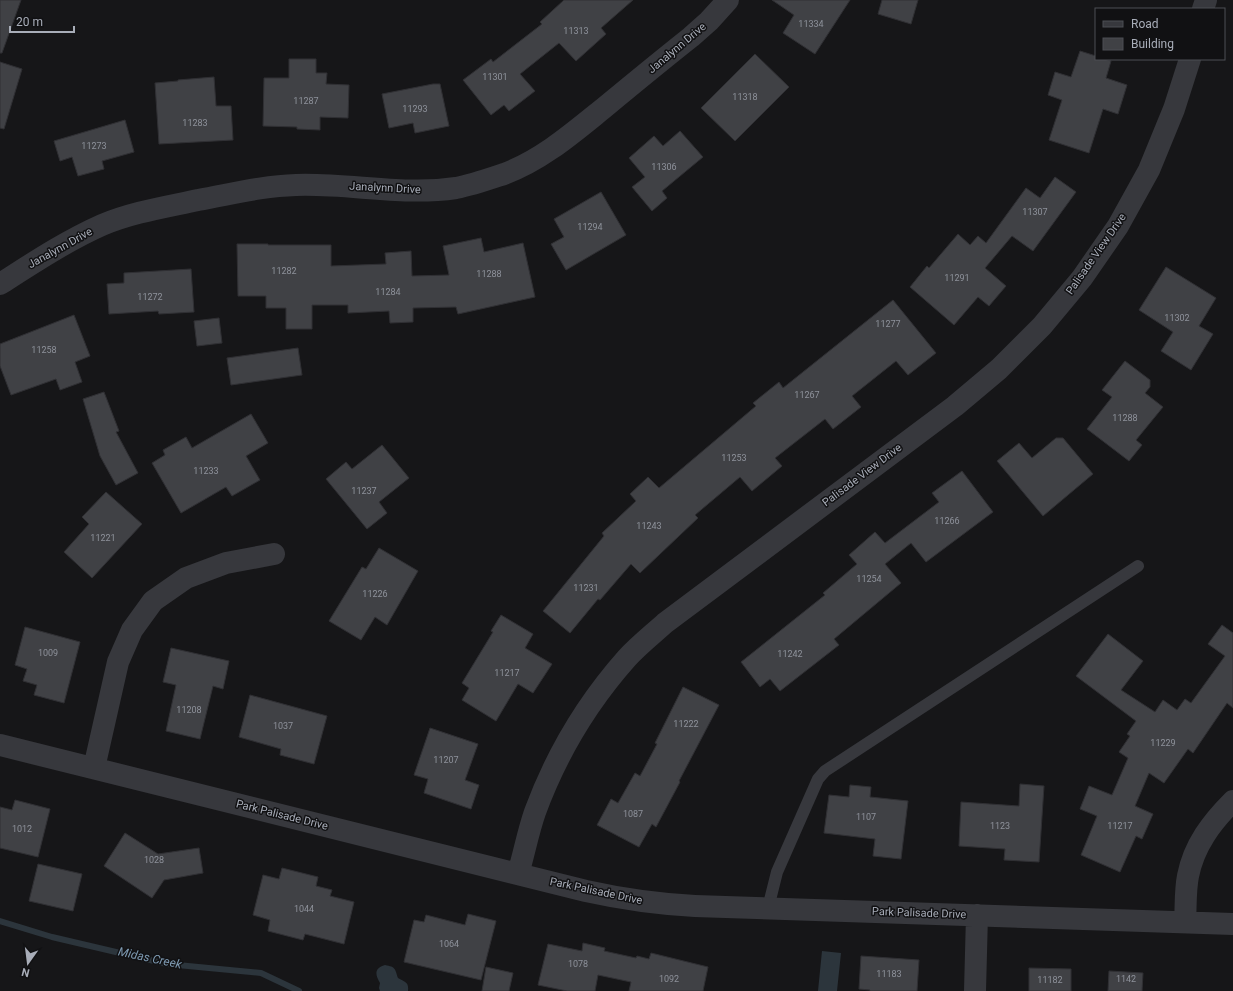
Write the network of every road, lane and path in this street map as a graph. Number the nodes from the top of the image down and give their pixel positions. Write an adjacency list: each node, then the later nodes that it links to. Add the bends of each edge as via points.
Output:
1 (728, 0): 3 (street, Janalynn Drive, via 691,37 569,136 526,164 505,173 457,188 398,190 327,185 263,187 166,206 104,224 50,252)
2 (1190, 60): 9 (street, Palisade View Drive, via 1174,109 1149,170 1118,226 1082,278 1042,326 999,369 955,406 665,623 628,657 596,696 570,737 550,776 535,813)
3 (0, 284)
4 (274, 554): 7 (street, via 226,563 186,578 153,601 132,630 118,662)
5 (1138, 566): 10 (lane, via 824,771 818,779 777,872)
6 (0, 745): 7 (street, Park Palisade Drive)
7 (94, 768): 9 (street, Park Palisade Drive)
8 (1233, 801): 12 (street, via 1204,834 1194,854 1188,876)
9 (518, 874): 10 (street, Park Palisade Drive, via 640,901)
10 (768, 908): 11 (street, Park Palisade Drive)
11 (977, 915): 12 (street, Park Palisade Drive); 14 (street)
12 (1185, 922): 13 (street, Park Palisade Drive)
13 (1233, 924)
14 (975, 991)

